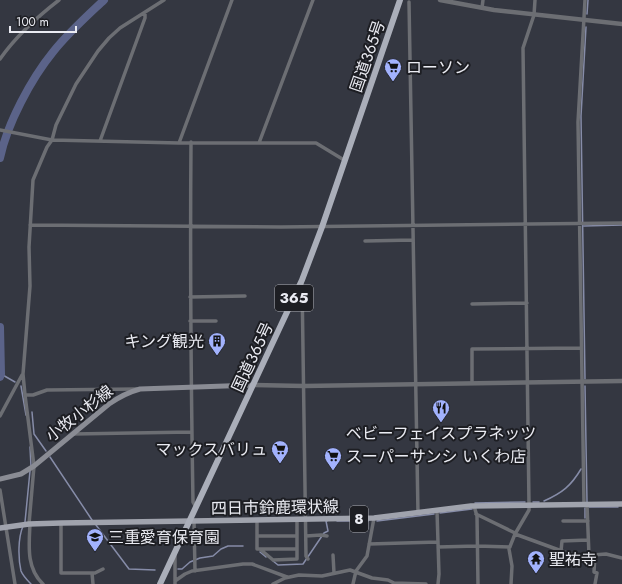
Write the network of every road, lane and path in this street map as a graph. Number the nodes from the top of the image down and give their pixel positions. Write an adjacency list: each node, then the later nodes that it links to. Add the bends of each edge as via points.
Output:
1 (59, 0): 16 (street, via 29,25)
2 (164, 0): 12 (street)
3 (232, 0): 21 (street)
4 (313, 0): 22 (street)
5 (400, 0): 23 (highway, 国道365号 / 365)
6 (440, 0): 11 (street)
7 (483, 0): 11 (street)
8 (535, 0): 13 (street)
9 (585, 0): 14 (street)
10 (409, 2): 28 (street)
11 (482, 8): 13 (street)
12 (145, 12): 18 (street, via 117,31 98,51 76,84 56,125); 19 (street)
13 (534, 15): 14 (street); 25 (street, via 523,48)
14 (584, 20): 15 (street); 26 (street, via 578,122)
15 (622, 24)
16 (0, 59)
17 (0, 130): 18 (street)
18 (52, 140): 19 (street); 27 (street, via 33,180)
19 (100, 141): 21 (street)
20 (191, 142): 21 (street); 22 (street); 29 (street)
21 (179, 143)
22 (259, 143): 23 (street, via 316,143)
23 (344, 160): 30 (highway, 国道365号 / 365)
24 (622, 223): 26 (street)
25 (526, 224): 26 (street); 28 (street); 36 (street)
26 (580, 224): 41 (street)
27 (30, 225): 29 (street); 42 (street, via 30,286)
28 (413, 226): 30 (street); 31 (street)
29 (190, 227): 30 (street); 35 (street)
30 (322, 227): 33 (highway, 国道365号 / 365)
31 (413, 240): 32 (street); 47 (street)
32 (365, 241)
33 (302, 280): 48 (highway, 国道365号 / 365); 49 (street)
34 (245, 296): 35 (street)
35 (190, 297): 38 (street)
36 (527, 303): 37 (street); 40 (street)
37 (472, 304)
38 (190, 321): 39 (street); 50 (street)
39 (216, 321)
40 (528, 348): 41 (street); 44 (street); 46 (street, via 472,349)
41 (581, 348): 45 (street)
42 (23, 374): 52 (street); 53 (street)
43 (622, 381): 45 (street)
44 (528, 382): 45 (street); 46 (street); 60 (street)
45 (582, 382): 61 (street)
46 (472, 383): 47 (street)
47 (416, 384): 49 (street); 65 (street)
48 (253, 385): 49 (street); 50 (main road, 小牧小杉線); 63 (highway, 国道365号 / 365)
49 (304, 386): 70 (street)
50 (192, 387): 51 (main road, 小牧小杉線); 54 (street)
51 (140, 388): 52 (street, via 47,390); 55 (main road, 小牧小杉線, via 114,400)
52 (25, 395): 56 (street)
53 (0, 416)
54 (192, 432): 55 (street); 63 (street, via 193,502)
55 (73, 434): 56 (main road, 小牧小杉線)
56 (34, 466): 57 (main road, 小牧小杉線, via 12,477); 75 (street)
57 (0, 479)
58 (0, 490): 76 (street)
59 (622, 504): 61 (main road, 四日市鈴鹿環状線 / 8)
60 (529, 505): 61 (main road, 四日市鈴鹿環状線 / 8); 62 (main road, 四日市鈴鹿環状線 / 8); 77 (street)
61 (586, 505): 71 (street)
62 (474, 506): 64 (main road, 四日市鈴鹿環状線 / 8); 66 (street)
63 (196, 508): 72 (highway, 国道365号 / 365)
64 (437, 511): 65 (main road, 四日市鈴鹿環状線 / 8); 83 (street)
65 (418, 513): 67 (main road, 四日市鈴鹿環状線 / 8)
66 (476, 514): 77 (street); 85 (street)
67 (374, 518): 70 (main road, 四日市鈴鹿環状線 / 8); 84 (street)
68 (257, 520): 69 (main road, 四日市鈴鹿環状線 / 8); 72 (main road, 四日市鈴鹿環状線 / 8); 78 (street)
69 (297, 520): 70 (main road, 四日市鈴鹿環状線 / 8); 79 (street)
70 (305, 520): 80 (street)
71 (588, 520): 73 (street); 82 (street)
72 (191, 521): 74 (main road, 四日市鈴鹿環状線 / 8); 91 (highway, 国道365号 / 365); 98 (street)
73 (563, 521)
74 (61, 523): 75 (main road, 四日市鈴鹿環状線 / 8); 100 (street, via 61,572)
75 (29, 524): 76 (main road, 四日市鈴鹿環状線 / 8); 105 (street, via 29,558 35,575)
76 (3, 527): 104 (street)
77 (515, 533): 87 (street); 90 (street)
78 (257, 536): 79 (street); 88 (street, via 257,549)
79 (297, 536): 89 (street)
80 (306, 536): 81 (street); 95 (street)
81 (324, 536)
82 (588, 540): 90 (street, via 562,541); 93 (street)
83 (438, 542): 84 (street); 86 (street)
84 (369, 544): 99 (street, via 365,559)
85 (477, 546): 86 (street); 87 (street); 112 (street)
86 (438, 547): 111 (street)
87 (510, 547): 113 (street)
88 (260, 549): 89 (street); 89 (street, via 273,560 298,559)
89 (297, 549)
90 (561, 551): 93 (street, via 580,556)
91 (175, 552): 103 (street); 107 (highway, 国道365号 / 365)
92 (333, 555): 101 (street)
93 (589, 555): 94 (street)
94 (595, 555): 96 (street, via 606,554); 114 (street)
95 (307, 558)
96 (622, 558)
97 (103, 569): 100 (street)
98 (195, 571): 102 (street, via 252,564); 103 (street, via 185,574)
99 (356, 571): 101 (street); 109 (street); 110 (street, via 394,583)
100 (92, 573): 106 (street)
101 (334, 573): 102 (street, via 322,576 299,574)
102 (288, 577): 108 (street)
103 (175, 582)
104 (15, 584)
105 (43, 584)
106 (93, 584)
107 (160, 584)
108 (273, 584)
109 (353, 584)
110 (426, 584)
111 (438, 584)
112 (478, 584)
113 (511, 584)
114 (595, 584)

